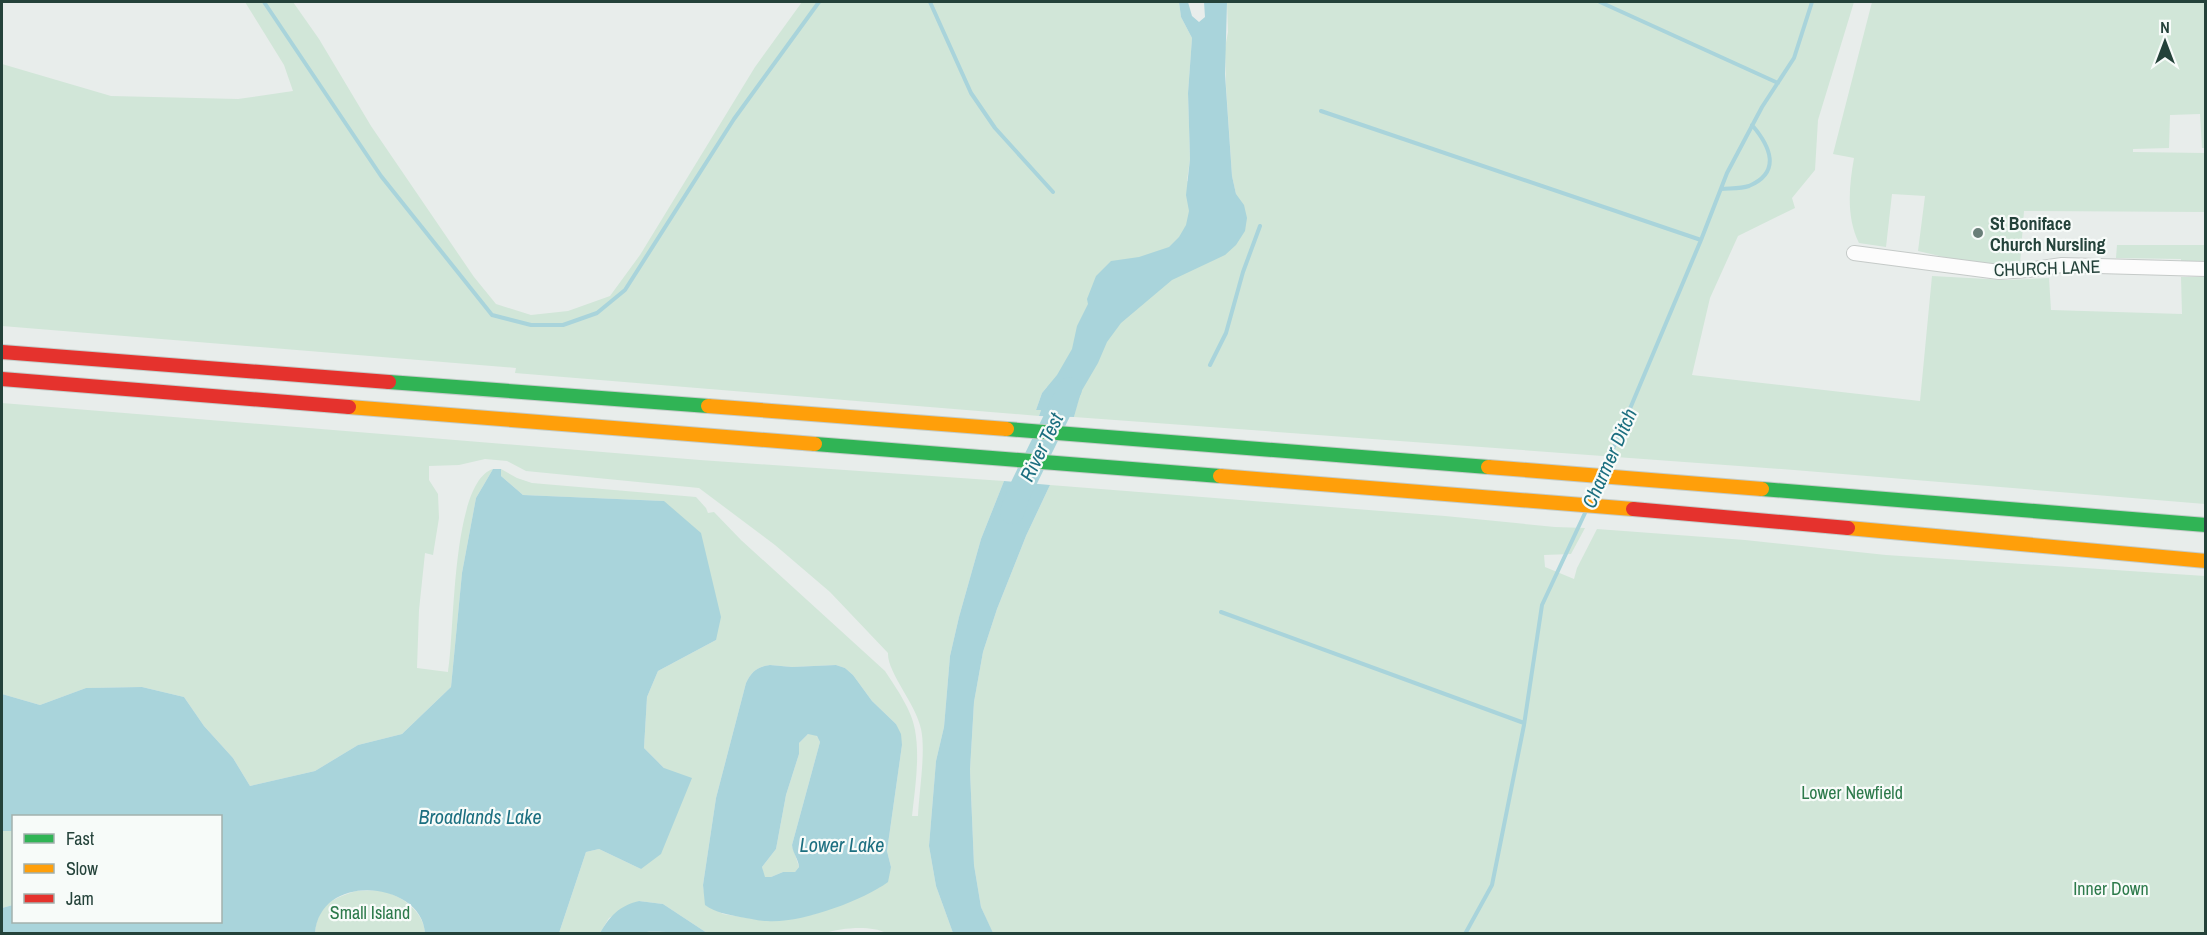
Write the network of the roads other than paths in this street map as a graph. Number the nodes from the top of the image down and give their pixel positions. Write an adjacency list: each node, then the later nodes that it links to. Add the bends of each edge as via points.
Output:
1 (1854, 253): 2 (street, CHURCH LANE, via 1999,272 2062,264)
2 (2205, 269)
3 (2, 352): 5 (highway)
4 (2, 379): 6 (highway, via 1637,509)
5 (2205, 525)
6 (2205, 561)

